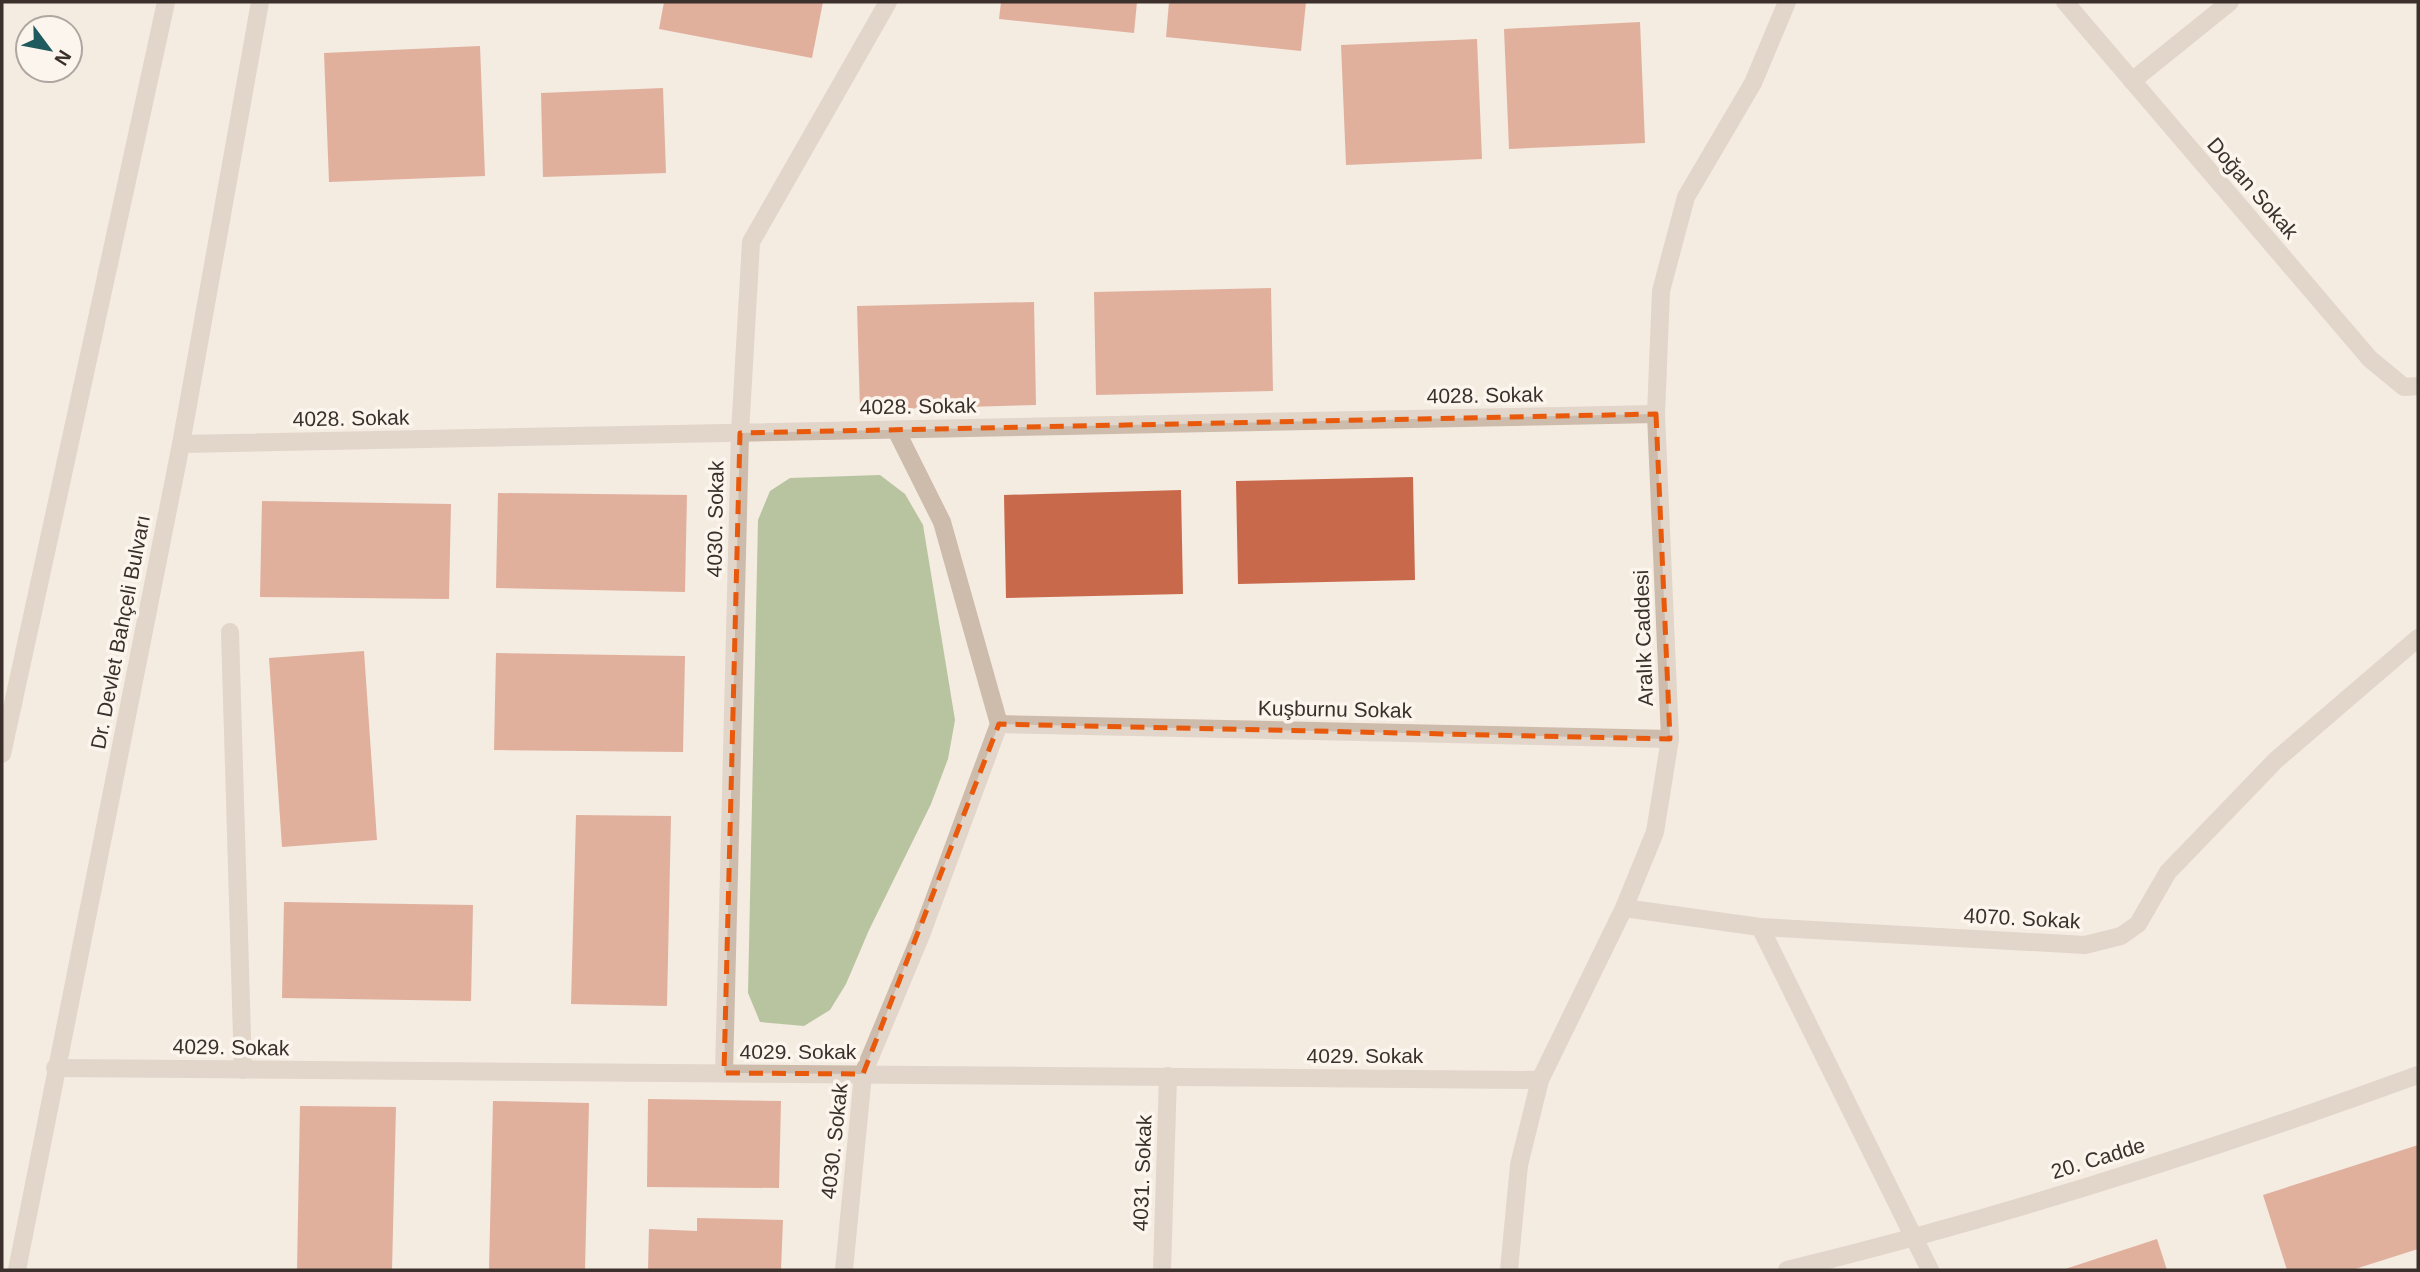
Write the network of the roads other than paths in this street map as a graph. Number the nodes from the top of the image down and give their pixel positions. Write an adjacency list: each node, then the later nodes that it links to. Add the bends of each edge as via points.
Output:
1 (166, 2): 17 (street)
2 (260, 2): 12 (street, Dr. Devlet Bahçeli Bulvarı)
3 (888, 2): 11 (street, 4030. Sokak, via 751,242)
4 (1787, 2): 9 (street, Aralık Caddesi, via 1753,83 1686,197 1661,291)
5 (2065, 2): 7 (street, Doğan Sokak)
6 (2230, 2): 7 (street)
7 (2132, 82): 8 (street, Doğan Sokak, via 2370,359 2404,387)
8 (2418, 386)
9 (1656, 414): 10 (street, 4028. Sokak); 16 (street, Aralık Caddesi)
10 (896, 430): 11 (street, 4028. Sokak); 15 (street, via 942,522)
11 (740, 433): 12 (street, 4028. Sokak); 22 (street, 4030. Sokak)
12 (181, 444): 20 (street, Dr. Devlet Bahçeli Bulvarı)
13 (230, 632): 21 (street)
14 (2418, 638): 19 (street, 4070. Sokak, via 2276,760 2168,872 2138,923 2121,936 2085,945)
15 (999, 724): 16 (street, Kuşburnu Sokak); 23 (street, 4030. Sokak)
16 (1670, 739): 18 (street, Aralık Caddesi, via 1655,832)
17 (2, 754)
18 (1624, 908): 19 (street, 4070. Sokak); 26 (street, Aralık Caddesi)
19 (1760, 927): 27 (street)
20 (55, 1068): 21 (street, 4029. Sokak); 28 (street, Dr. Devlet Bahçeli Bulvarı)
21 (243, 1070): 22 (street, 4029. Sokak)
22 (724, 1073): 23 (street, 4029. Sokak)
23 (863, 1074): 25 (street, 4029. Sokak); 29 (street, 4030. Sokak)
24 (2418, 1075): 27 (street, 20. Cadde, via 2285,1124)
25 (1168, 1076): 26 (street, 4029. Sokak); 30 (street, 4031. Sokak)
26 (1540, 1080): 31 (street, Aralık Caddesi, via 1519,1165)
27 (1914, 1239): 32 (street, 20. Cadde); 33 (street)
28 (17, 1270)
29 (844, 1270)
30 (1162, 1270)
31 (1509, 1270)
32 (1787, 1270)
33 (1930, 1270)

